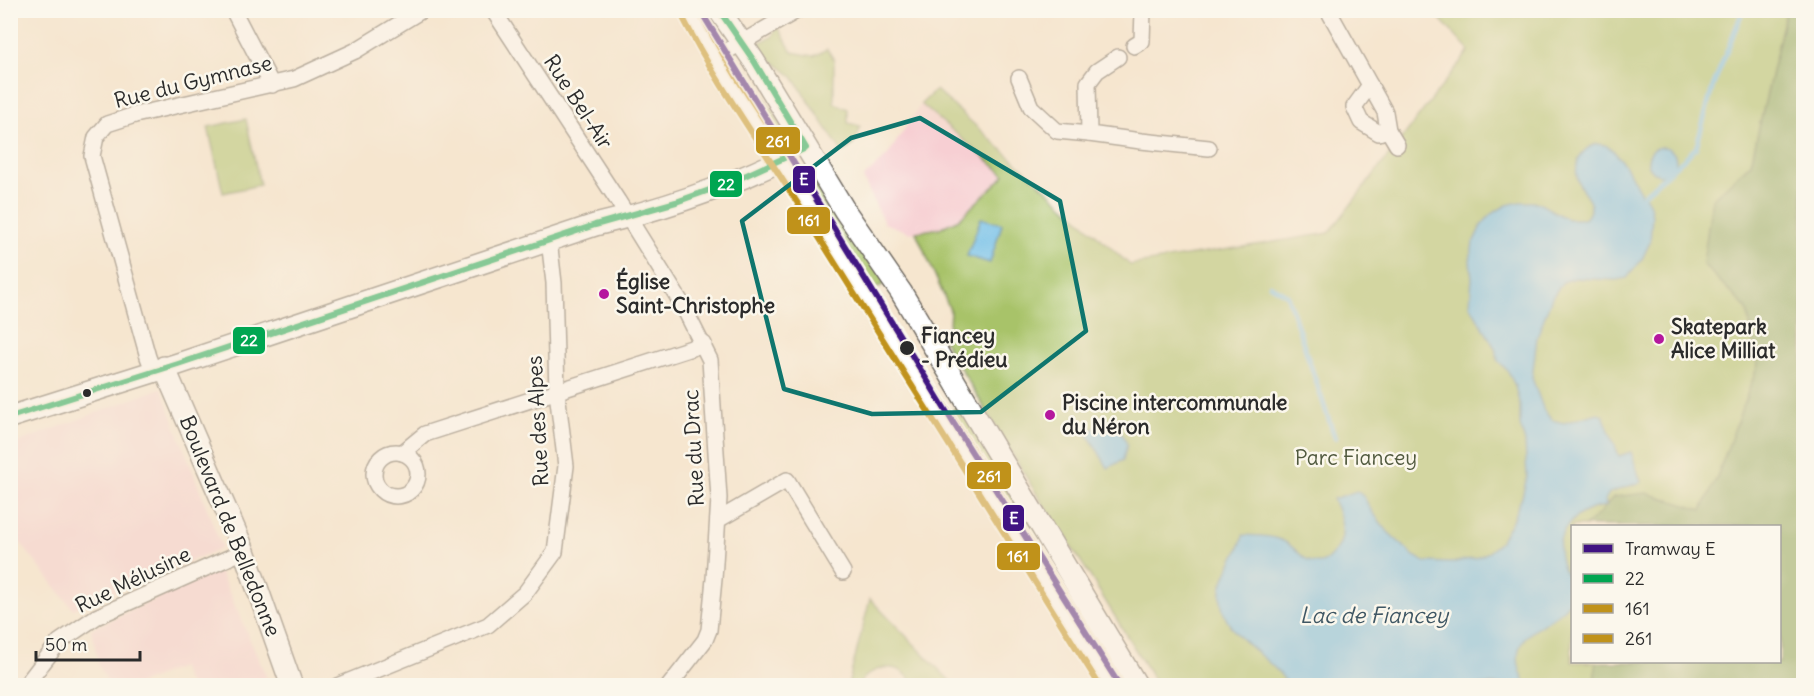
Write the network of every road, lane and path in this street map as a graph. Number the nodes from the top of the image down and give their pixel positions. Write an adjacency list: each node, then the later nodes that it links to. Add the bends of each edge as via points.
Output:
1 (233, 10): 14 (street)
2 (422, 10): 14 (street, Rue du Gymnase, via 356,51)
3 (493, 10): 22 (street, Rue Bel-Air)
4 (689, 10): 12 (main road)
5 (719, 10): 9 (main road)
6 (798, 10): 9 (street)
7 (1143, 10): 10 (street, via 1142,41)
8 (1328, 10): 15 (street)
9 (742, 42): 12 (street); 20 (main road)
10 (1134, 46)
11 (1118, 57): 17 (street, via 1097,71 1088,83)
12 (715, 58): 21 (main road)
13 (1019, 78): 17 (street, via 1031,106 1057,131)
14 (272, 85): 25 (street, Rue du Gymnase, via 135,115 107,124 96,137 92,156 148,357)
15 (1370, 85): 16 (street, via 1385,112); 16 (street, via 1354,107 1360,122 1379,133)
16 (1388, 130): 18 (street)
17 (1089, 134): 19 (street)
18 (1396, 145)
19 (1209, 148)
20 (811, 155): 21 (street); 37 (main road, via 901,292)
21 (787, 169): 22 (main road); 36 (main road)
22 (628, 217): 23 (main road); 24 (street, Rue du Drac)
23 (549, 240): 25 (main road); 26 (street, Rue des Alpes)
24 (704, 344): 26 (street); 29 (street, Rue du Drac, via 710,360)
25 (159, 369): 27 (main road); 30 (main road, Boulevard de Belledonne)
26 (557, 392): 28 (street, via 425,434); 34 (street, Rue des Alpes, via 566,466 555,552 549,561 525,593 488,625)
27 (10, 417)
28 (402, 453)
29 (718, 520): 31 (street, via 787,480); 35 (street, Rue du Drac, via 708,630 705,640)
30 (244, 551): 32 (street, Rue Mélusine, via 96,617 59,642); 33 (main road, Boulevard de Belledonne)
31 (843, 572)
32 (25, 686)
33 (292, 686)
34 (337, 686)
35 (669, 686)
36 (1111, 686)
37 (1137, 686)

